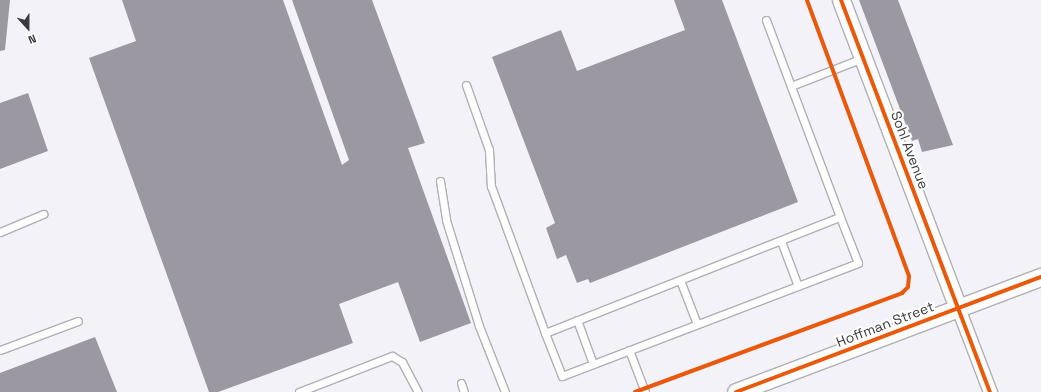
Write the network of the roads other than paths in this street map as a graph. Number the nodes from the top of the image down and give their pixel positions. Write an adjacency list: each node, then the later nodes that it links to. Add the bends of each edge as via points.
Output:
1 (841, 0): 3 (street, Sohl Avenue)
2 (766, 20): 5 (lane)
3 (863, 58): 5 (lane); 14 (street, Sohl Avenue)
4 (466, 86): 18 (lane, via 489,150 491,186)
5 (791, 86): 8 (lane)
6 (440, 181): 27 (lane, via 446,220 479,326)
7 (43, 214): 9 (lane)
8 (840, 217): 10 (lane); 13 (lane, via 858,263)
9 (0, 232)
10 (781, 241): 12 (lane); 13 (lane)
11 (1041, 277): 14 (street, Hoffman Street)
12 (680, 280): 15 (lane); 17 (lane)
13 (798, 286): 17 (lane)
14 (958, 308): 23 (street, Hoffman Street); 30 (street)
15 (577, 320): 18 (lane); 21 (lane)
16 (78, 321): 19 (lane)
17 (697, 324): 20 (lane)
18 (545, 333): 21 (lane, via 562,376)
19 (0, 350)
20 (629, 350): 21 (lane); 28 (lane)
21 (593, 364)
22 (461, 383): 26 (lane)
23 (757, 388): 29 (street, Hoffman Street)
24 (299, 392): 25 (lane, via 392,356 402,362)
25 (418, 392)
26 (464, 392)
27 (504, 392)
28 (645, 392)
29 (736, 392)
30 (990, 392)

